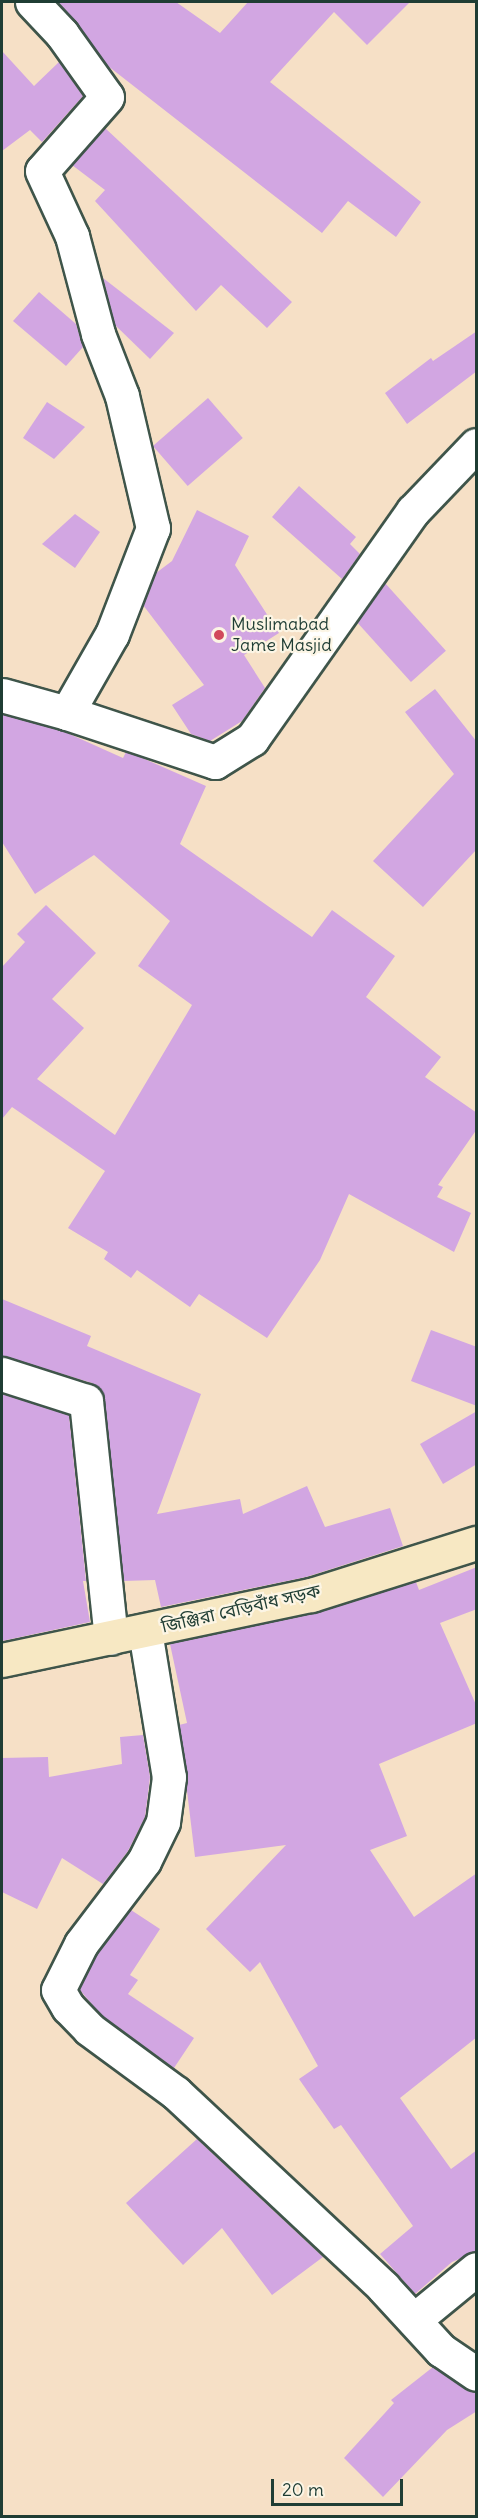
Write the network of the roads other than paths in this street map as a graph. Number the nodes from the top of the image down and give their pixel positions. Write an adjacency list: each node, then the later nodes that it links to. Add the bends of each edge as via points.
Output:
1 (32, 2): 4 (street, via 62,34 107,97 42,171 72,236 98,334 122,396 153,528 112,634)
2 (477, 444): 4 (street, via 413,511 252,739 215,762)
3 (2, 695): 4 (street)
4 (67, 713)
5 (2, 1374): 8 (street, via 86,1401)
6 (477, 1543): 7 (street, জিঞ্জিরা বেড়িবাঁধ সড়ক, via 311,1595)
7 (145, 1631): 8 (street, জিঞ্জিরা বেড়িবাঁধ সড়ক); 11 (street, via 169,1777 163,1822 144,1861 81,1944 58,1990 89,2029 176,2093)
8 (111, 1638): 9 (street, জিঞ্জিরা বেড়িবাঁধ সড়ক)
9 (2, 1660)
10 (477, 2269): 11 (street)
11 (414, 2320): 12 (street, via 441,2350)
12 (477, 2374)

